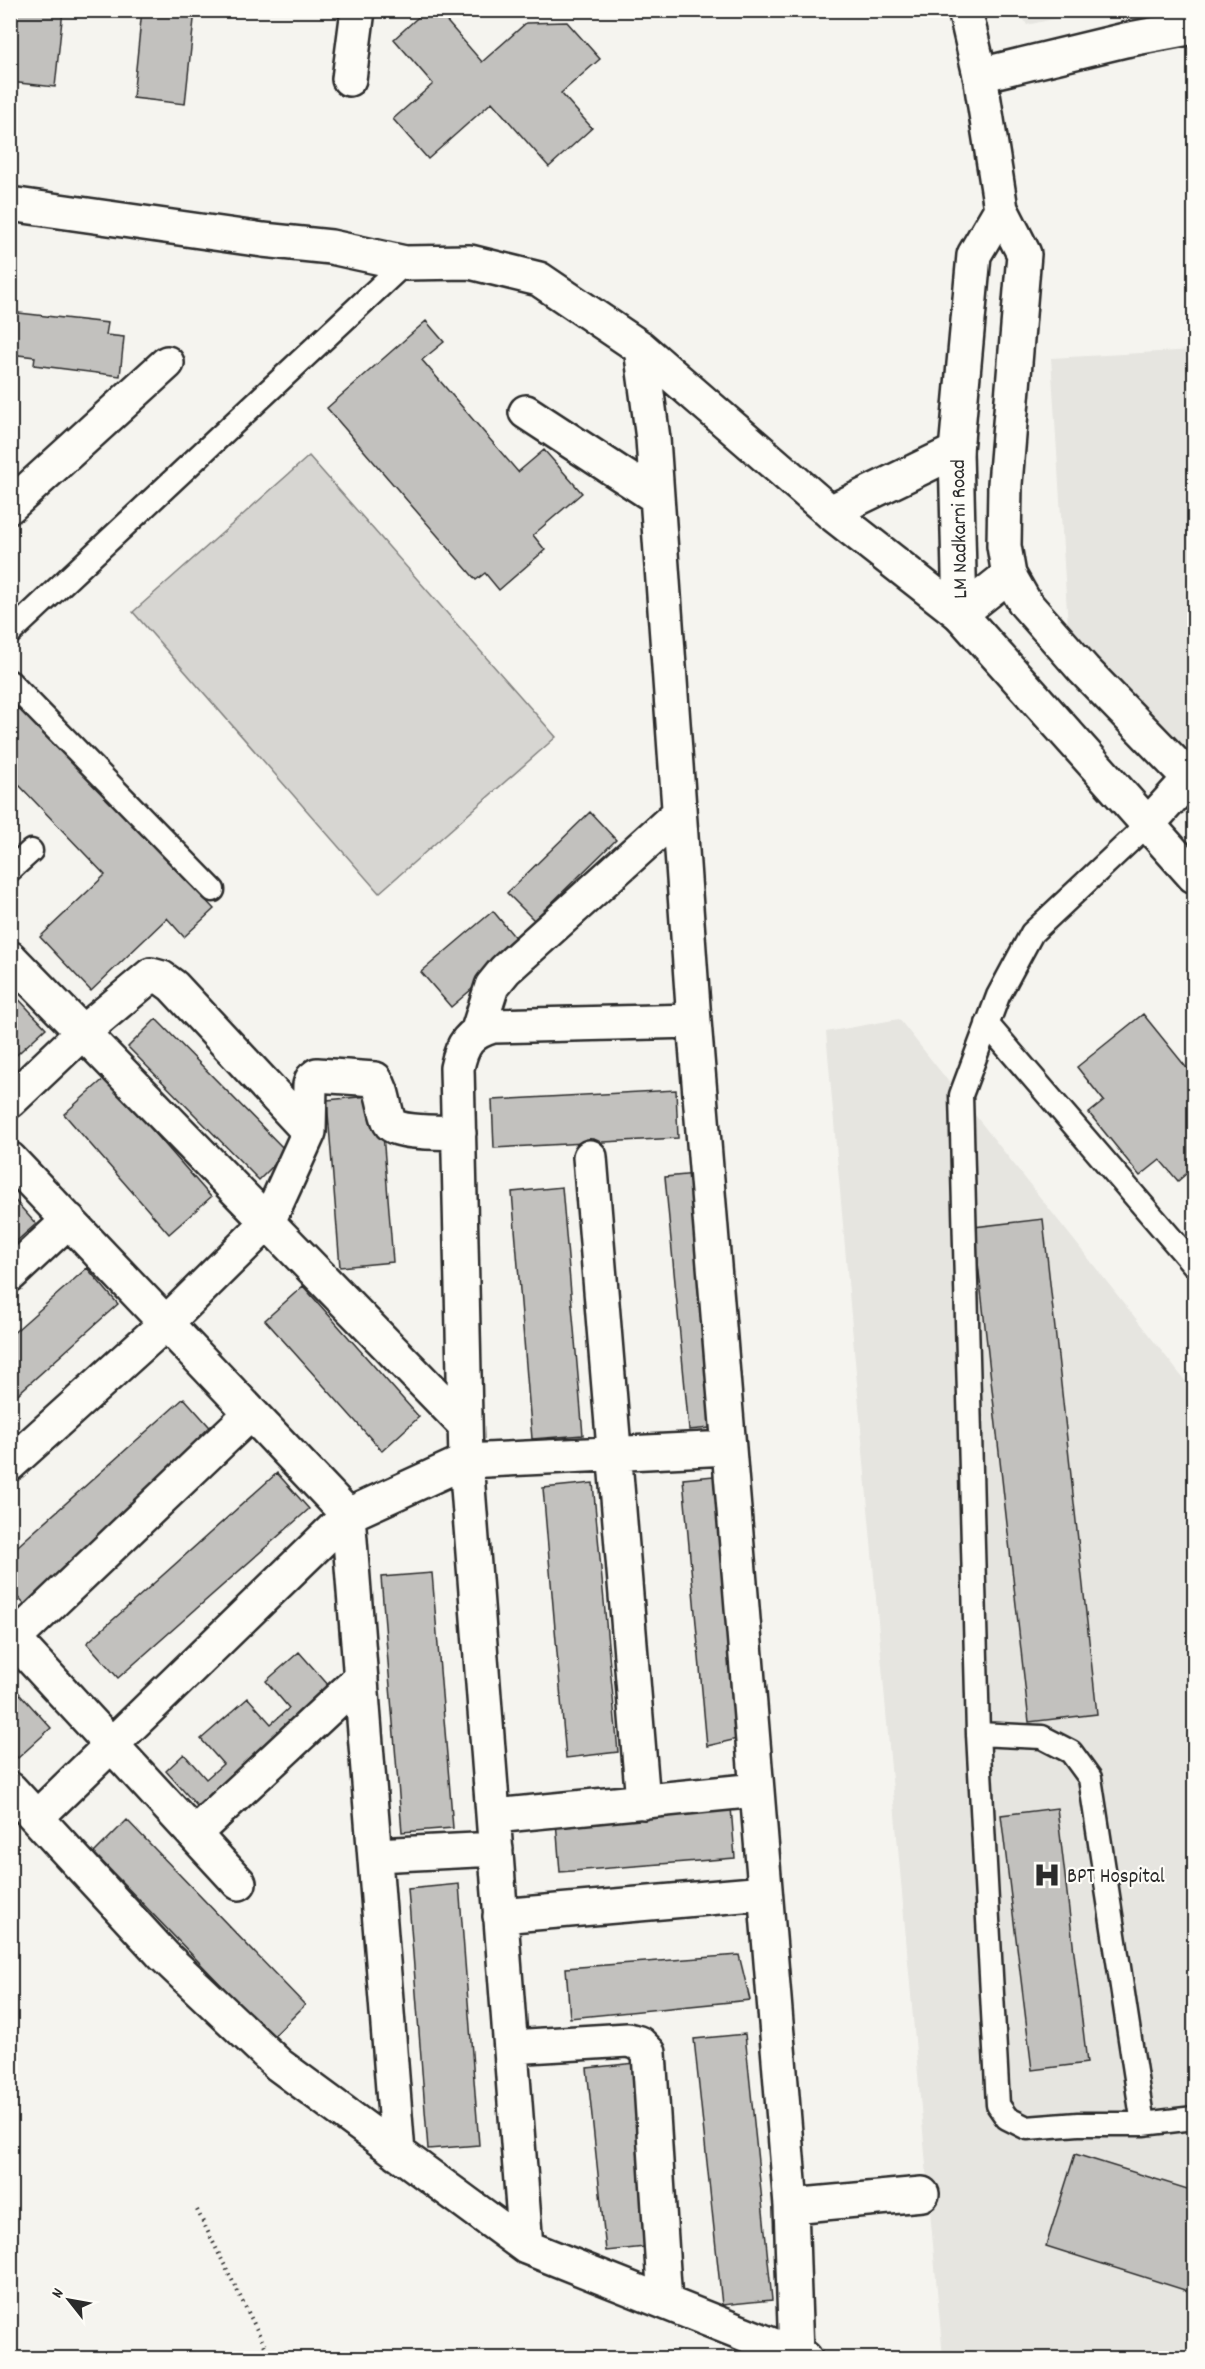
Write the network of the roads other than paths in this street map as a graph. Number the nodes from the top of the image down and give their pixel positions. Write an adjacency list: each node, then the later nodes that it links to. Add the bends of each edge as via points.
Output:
1 (358, 10): 5 (street)
2 (965, 10): 4 (street)
3 (1194, 27): 4 (street)
4 (980, 75): 7 (street)
5 (349, 80)
6 (10, 204): 8 (street, via 331,247)
7 (1001, 210): 12 (street, LM Nadkarni Road, via 974,255); 16 (street, via 1024,254 1005,484 1004,546)
8 (405, 263): 9 (street, via 470,262 539,279); 18 (lane)
9 (641, 348): 13 (street); 15 (street)
10 (167, 363): 14 (street)
11 (526, 412): 13 (street)
12 (956, 451): 15 (street); 17 (street, LM Nadkarni Road)
13 (656, 497): 21 (street)
14 (10, 506)
15 (830, 512): 17 (street)
16 (1009, 574): 17 (street); 20 (street, via 1025,603 1083,670)
17 (960, 614): 22 (street, LM Nadkarni Road)
18 (10, 633)
19 (10, 682): 26 (lane)
20 (1192, 781): 22 (street)
21 (678, 814): 28 (street); 30 (street, via 505,970 492,986)
22 (1149, 822): 25 (street, LM Nadkarni Road); 29 (lane, via 1032,933)
23 (31, 851): 24 (lane)
24 (10, 870)
25 (1194, 876)
26 (213, 890)
27 (10, 958): 31 (street)
28 (694, 1021): 30 (street, via 493,1026); 44 (street)
29 (987, 1024): 39 (lane); 51 (lane, via 961,1095)
30 (478, 1030): 34 (street, via 464,1043 457,1068)
31 (83, 1032): 32 (street); 33 (street, via 151,975 162,978); 38 (street)
32 (10, 1101)
33 (309, 1132): 34 (street, via 310,1085 317,1075 375,1080 390,1123 399,1130); 38 (street)
34 (459, 1133): 43 (street)
35 (591, 1157): 45 (street)
36 (10, 1159): 37 (street)
37 (69, 1220): 40 (street); 41 (street)
38 (268, 1222): 41 (street); 43 (street)
39 (1194, 1265)
40 (10, 1275)
41 (166, 1323): 42 (street); 47 (street)
42 (251, 1413): 48 (street); 49 (street)
43 (464, 1424): 46 (street)
44 (728, 1448): 45 (street); 54 (street)
45 (615, 1454): 46 (street); 55 (street)
46 (466, 1461): 48 (street); 56 (street)
47 (10, 1464)
48 (348, 1515): 50 (street); 52 (street)
49 (12, 1637): 52 (street)
50 (361, 1678): 58 (street); 60 (street)
51 (978, 1734): 66 (lane, via 1042,1737 1071,1752 1090,1778); 66 (lane, via 998,2105 1007,2118 1027,2128)
52 (111, 1746): 57 (street); 58 (street)
53 (10, 1789): 57 (street)
54 (756, 1790): 55 (street); 62 (street)
55 (643, 1802): 56 (street)
56 (494, 1816): 59 (street)
57 (37, 1818): 67 (street, via 164,1956 279,2065)
58 (194, 1834): 61 (street)
59 (496, 1849): 60 (street); 63 (street)
60 (375, 1855): 67 (street)
61 (239, 1883)
62 (765, 1893): 63 (street); 69 (street)
63 (500, 1916): 64 (street)
64 (511, 2047): 70 (street); 71 (street, via 628,2040 639,2043 649,2053)
65 (1194, 2118): 66 (lane)
66 (1143, 2124)
67 (398, 2153): 70 (street)
68 (922, 2194): 69 (street)
69 (791, 2206): 72 (street)
70 (526, 2247): 71 (street)
71 (665, 2302): 72 (street)
72 (800, 2357)

